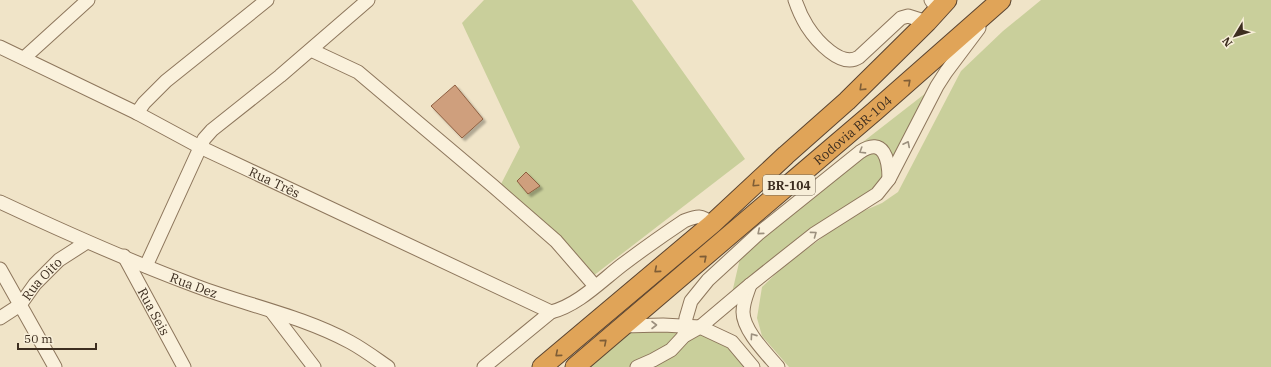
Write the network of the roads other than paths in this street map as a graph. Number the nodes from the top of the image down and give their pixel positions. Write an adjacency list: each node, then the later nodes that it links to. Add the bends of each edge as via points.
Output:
1 (88, 0): 9 (street)
2 (267, 0): 10 (street, via 166,82)
3 (368, 0): 8 (street)
4 (795, 0): 6 (street, via 811,32 830,51 846,60 859,57 901,18)
5 (999, 1): 12 (street, one-way to 5, via 940,81); 25 (highway, Rodovia BR-104 / BR-104, one-way to 5, via 864,121)
6 (936, 8): 14 (highway, Rodovia BR-104 / BR-104, one-way to 14, via 847,102)
7 (0, 47): 9 (street, Rua Três)
8 (311, 50): 11 (street, via 212,130); 20 (street, via 358,72 556,241)
9 (24, 58): 10 (street, Rua Três)
10 (137, 113): 11 (street, Rua Três)
11 (200, 147): 17 (street); 23 (street, Rua Três)
12 (889, 179): 19 (street, one-way to 12, via 818,231 877,194); 27 (street, one-way to 27, via 889,166 879,148 870,147 860,152 779,217 708,280 691,301)
13 (0, 202): 15 (street, Rua Dez)
14 (712, 224): 20 (street, via 702,217 684,221); 33 (highway, Rodovia BR-104 / BR-104, one-way to 33)
15 (87, 242): 16 (street, Rua Dez); 21 (street, Rua Oito, via 49,268)
16 (124, 256): 17 (street, Rua Dez); 29 (street, Rua Seis)
17 (146, 266): 22 (street, Rua Dez)
18 (0, 269): 21 (street)
19 (751, 284): 26 (street); 37 (street, one-way to 19, via 745,324 744,302)
20 (595, 286): 23 (street, via 572,304)
21 (20, 305): 24 (street, Rua Oito); 28 (street)
22 (272, 312): 30 (street); 31 (street, Rua Dez, via 350,342)
23 (551, 312): 32 (street)
24 (0, 318)
25 (623, 326): 27 (street, one-way to 27); 34 (highway, Rodovia BR-104 / BR-104, one-way to 25)
26 (700, 327): 27 (street); 36 (street, via 732,342)
27 (684, 331): 35 (street, via 671,350)
28 (55, 367)
29 (184, 367)
30 (314, 367)
31 (388, 367)
32 (484, 367)
33 (542, 367)
34 (575, 367)
35 (637, 367)
36 (753, 367)
37 (778, 367)

